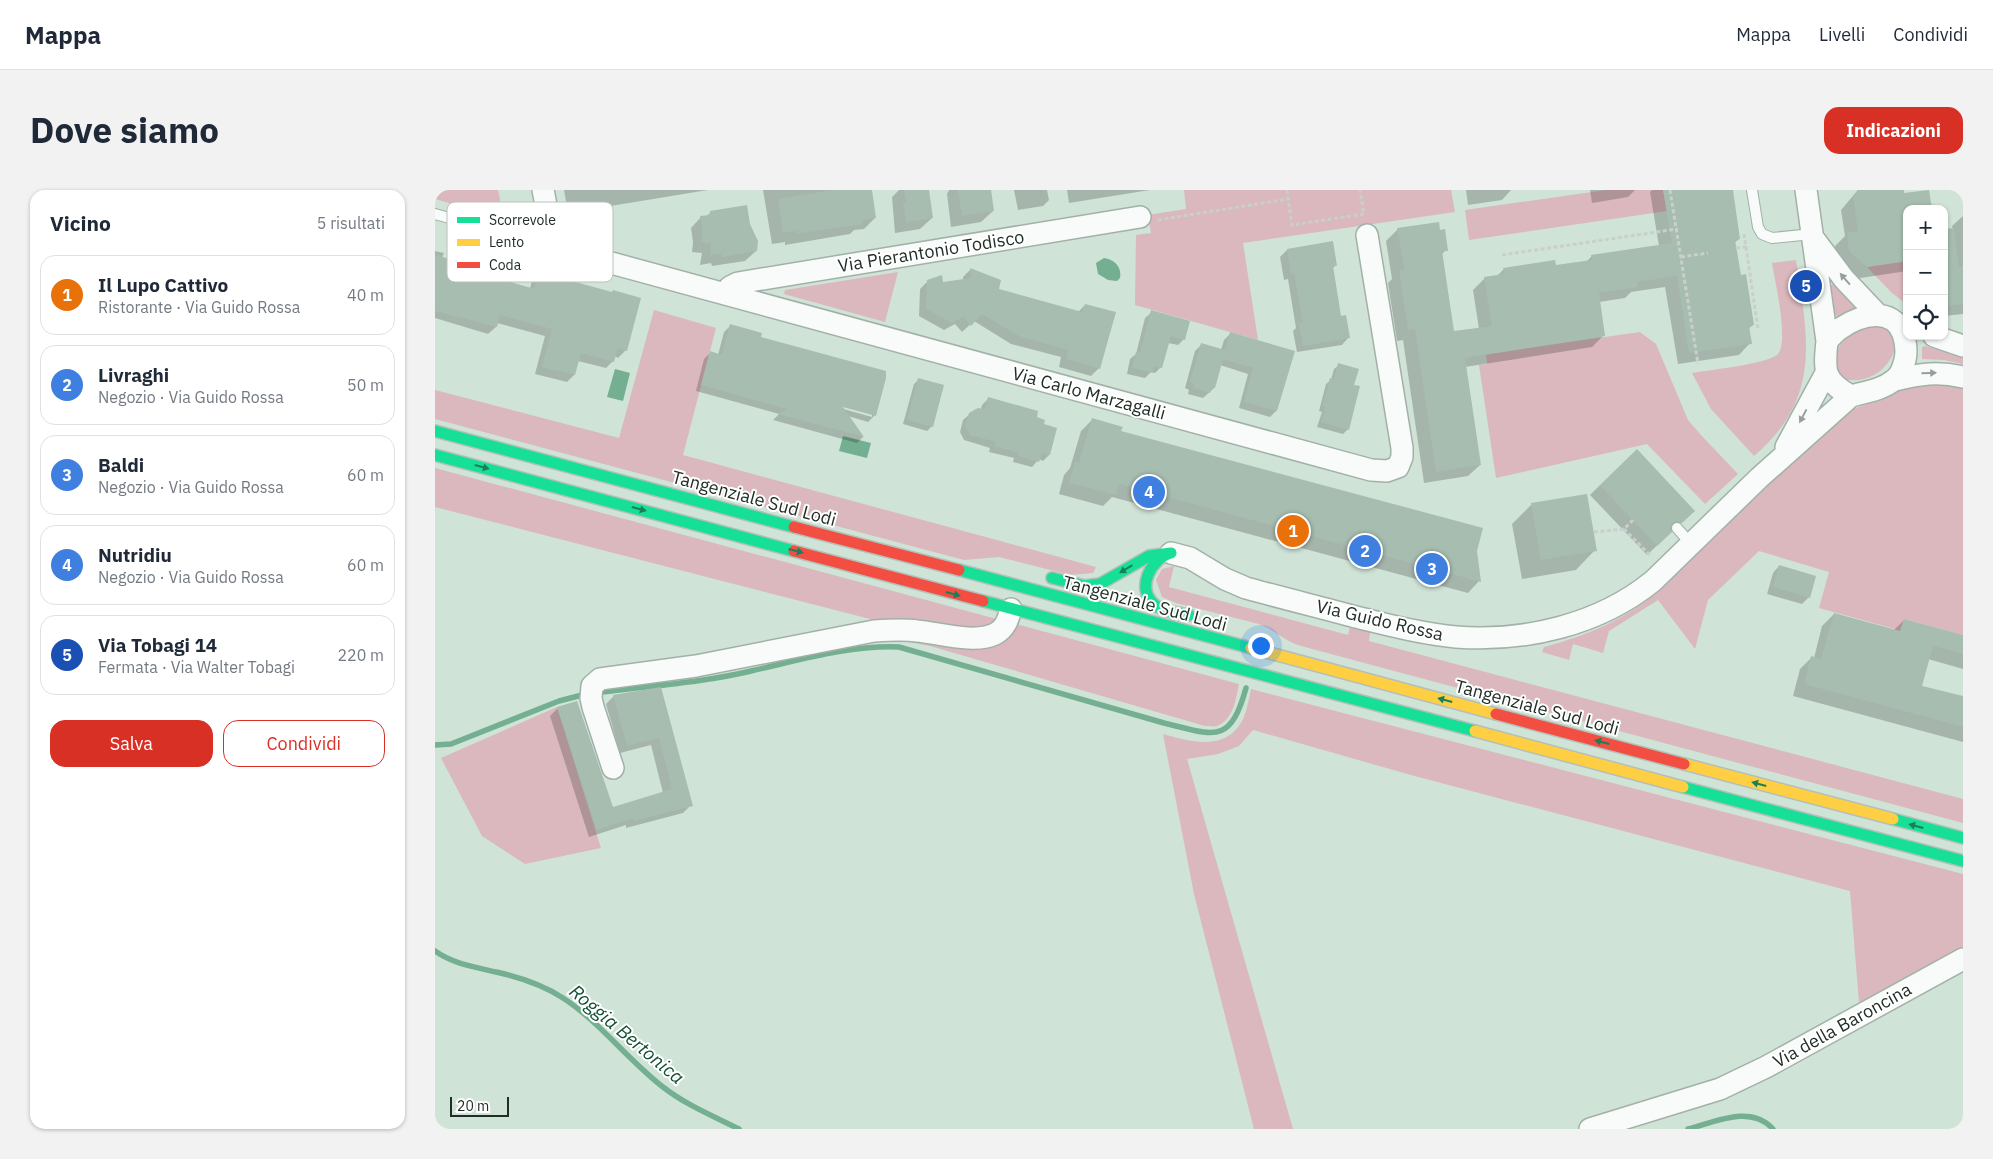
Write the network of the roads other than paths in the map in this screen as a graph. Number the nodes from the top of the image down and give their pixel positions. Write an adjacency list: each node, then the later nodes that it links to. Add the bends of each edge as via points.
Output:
1 (1752, 190): 5 (lane, via 1762,234 1772,238)
2 (1806, 190): 5 (street)
3 (1140, 217): 7 (street, Via Pierantonio Todisco, via 738,282 729,287)
4 (1367, 235): 7 (street, Via Carlo Marzagalli, via 1402,448 1398,467 1387,471 1371,470)
5 (1813, 236): 8 (street, one-way to 5, via 1844,279); 12 (street)
6 (613, 263): 7 (street, Via Carlo Marzagalli)
7 (727, 294)
8 (1878, 314): 9 (street); 12 (street, via 1840,328)
9 (1903, 326)
10 (1905, 340): 16 (street, via 1903,368)
11 (1946, 340): 13 (street)
12 (1827, 341): 14 (street)
13 (1963, 346)
14 (1826, 373): 17 (street, via 1834,387); 20 (street, Via Guido Rossa, one-way to 20)
15 (1963, 377): 16 (street, one-way to 15, via 1923,373)
16 (1895, 380): 17 (street)
17 (1851, 396): 20 (street, Via Guido Rossa)
18 (435, 431): 25 (highway, Tangenziale Sud Lodi)
19 (435, 454): 27 (highway, one-way to 27)
20 (1779, 461): 22 (street, Via Guido Rossa)
21 (1677, 528): 22 (lane)
22 (1691, 544): 23 (street, Via Guido Rossa, via 1636,595 1591,618 1535,632 1457,637 1401,628 1246,588 1190,558)
23 (1171, 553): 26 (highway, one-way to 26, via 1149,556 1092,586); 28 (highway, via 1160,556 1149,571 1147,587 1151,600 1156,606)
24 (999, 568): 25 (highway)
25 (970, 574): 30 (highway, Tangenziale Sud Lodi)
26 (1038, 574)
27 (1011, 609): 31 (street, via 1003,628 988,637 897,629 874,631 696,666 600,679 592,692); 33 (highway)
28 (1199, 618)
29 (1254, 636): 30 (highway)
30 (1282, 657): 32 (highway, Tangenziale Sud Lodi, one-way to 30)
31 (613, 768)
32 (1963, 838)
33 (1963, 862)
34 (1963, 959): 35 (street, Via della Baroncina, via 1720,1089)
35 (1590, 1129)

